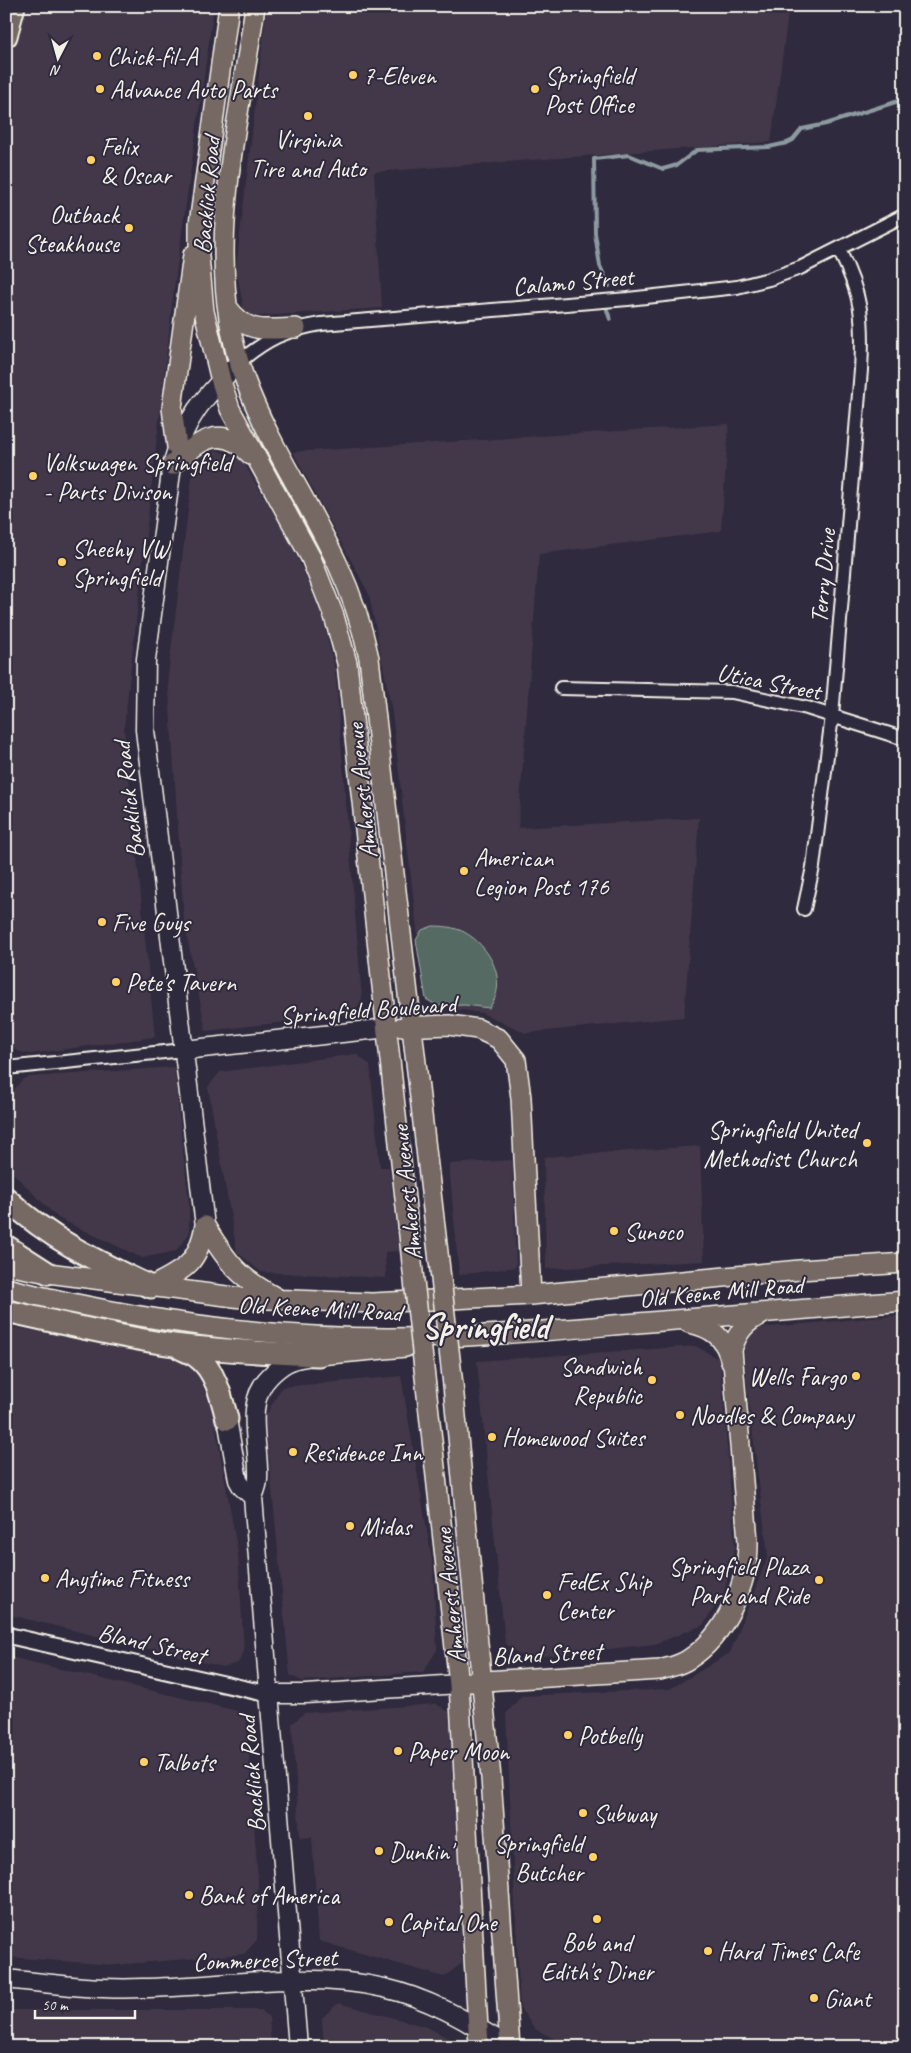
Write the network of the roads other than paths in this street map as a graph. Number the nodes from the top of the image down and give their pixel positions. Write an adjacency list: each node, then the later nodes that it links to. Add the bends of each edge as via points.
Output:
1 (14, 6): 4 (highway)
2 (229, 6): 6 (main road, Backlick Road)
3 (255, 6): 8 (main road, Backlick Road, via 224,216 223,261)
4 (6, 36)
5 (905, 214): 7 (street, Calamo Street)
6 (199, 224): 11 (main road, Backlick Road, via 202,296); 12 (main road, via 188,277 173,394)
7 (839, 250): 9 (street, Calamo Street, via 783,275 721,290); 15 (street, Terry Drive, via 858,292 863,339)
8 (228, 308): 9 (main road, via 237,320 249,327); 10 (main road, Backlick Road)
9 (296, 328): 10 (street, Calamo Street, via 268,340)
10 (239, 362): 11 (main road, Backlick Road); 18 (main road, Amherst Avenue, via 266,428 338,565 364,635 374,688)
11 (220, 381): 12 (main road, Backlick Road, via 189,419); 13 (main road, Amherst Avenue)
12 (175, 456): 13 (main road, via 202,441 220,436 236,442); 20 (main road, Backlick Road, via 146,659 144,704 148,771)
13 (255, 459): 19 (main road, Amherst Avenue, via 310,558 340,635 353,704)
14 (561, 688): 15 (street, Utica Street, via 732,692)
15 (832, 716): 16 (street, Utica Street); 17 (street, Terry Drive, via 813,867)
16 (905, 739)
17 (804, 909)
18 (413, 1026): 19 (main road, Springfield Boulevard); 30 (main road, Springfield Boulevard, via 448,1025 478,1029 499,1039 516,1060); 43 (main road, Amherst Avenue, bridge)
19 (388, 1028): 20 (main road, Springfield Boulevard); 44 (main road, Amherst Avenue, bridge)
20 (184, 1050): 21 (street, Springfield Boulevard); 23 (main road, Backlick Road)
21 (6, 1068)
22 (6, 1198): 28 (highway, via 63,1244)
23 (205, 1226): 28 (main road, via 201,1246 190,1264); 31 (main road, via 233,1268 251,1284)
24 (6, 1246): 27 (highway)
25 (905, 1263): 30 (main road, Old Keene Mill Road)
26 (6, 1265): 27 (main road, Old Keene Mill Road)
27 (48, 1273): 28 (main road, Old Keene Mill Road)
28 (151, 1287): 31 (main road, Old Keene Mill Road)
29 (6, 1288): 36 (main road, Old Keene Mill Road, via 142,1317 250,1331 386,1338)
30 (532, 1295): 31 (main road, Old Keene Mill Road, via 408,1303)
31 (282, 1301)
32 (905, 1301): 34 (main road, Old Keene Mill Road)
33 (6, 1311): 37 (highway)
34 (766, 1312): 35 (main road, Old Keene Mill Road); 39 (main road, via 741,1329 734,1344)
35 (676, 1320): 36 (main road, Old Keene Mill Road); 39 (main road, via 716,1333 724,1342)
36 (489, 1336): 38 (main road, via 381,1351)
37 (173, 1345): 38 (highway); 40 (highway, via 198,1357 208,1369 216,1383)
38 (319, 1355): 41 (main road, Backlick Road, via 290,1360 277,1368 260,1390 255,1415 258,1481)
39 (732, 1363): 43 (main road, Bland Street, via 748,1552 737,1597 705,1646 688,1660 660,1670)
40 (227, 1420): 41 (main road, via 238,1480)
41 (253, 1497): 45 (main road, Backlick Road)
42 (6, 1635): 45 (street, Bland Street)
43 (483, 1681): 44 (main road, Bland Street); 50 (main road, Amherst Avenue)
44 (459, 1684): 45 (main road, Bland Street); 48 (main road, Amherst Avenue)
45 (268, 1694): 47 (main road, Backlick Road)
46 (6, 1979): 47 (main road, Commerce Street, via 113,1988)
47 (294, 1980): 48 (main road, Commerce Street, via 325,1980 385,1988 453,2012); 49 (main road, Backlick Road)
48 (479, 2038): 50 (main road, Commerce Street)
49 (298, 2047)
50 (510, 2047)

